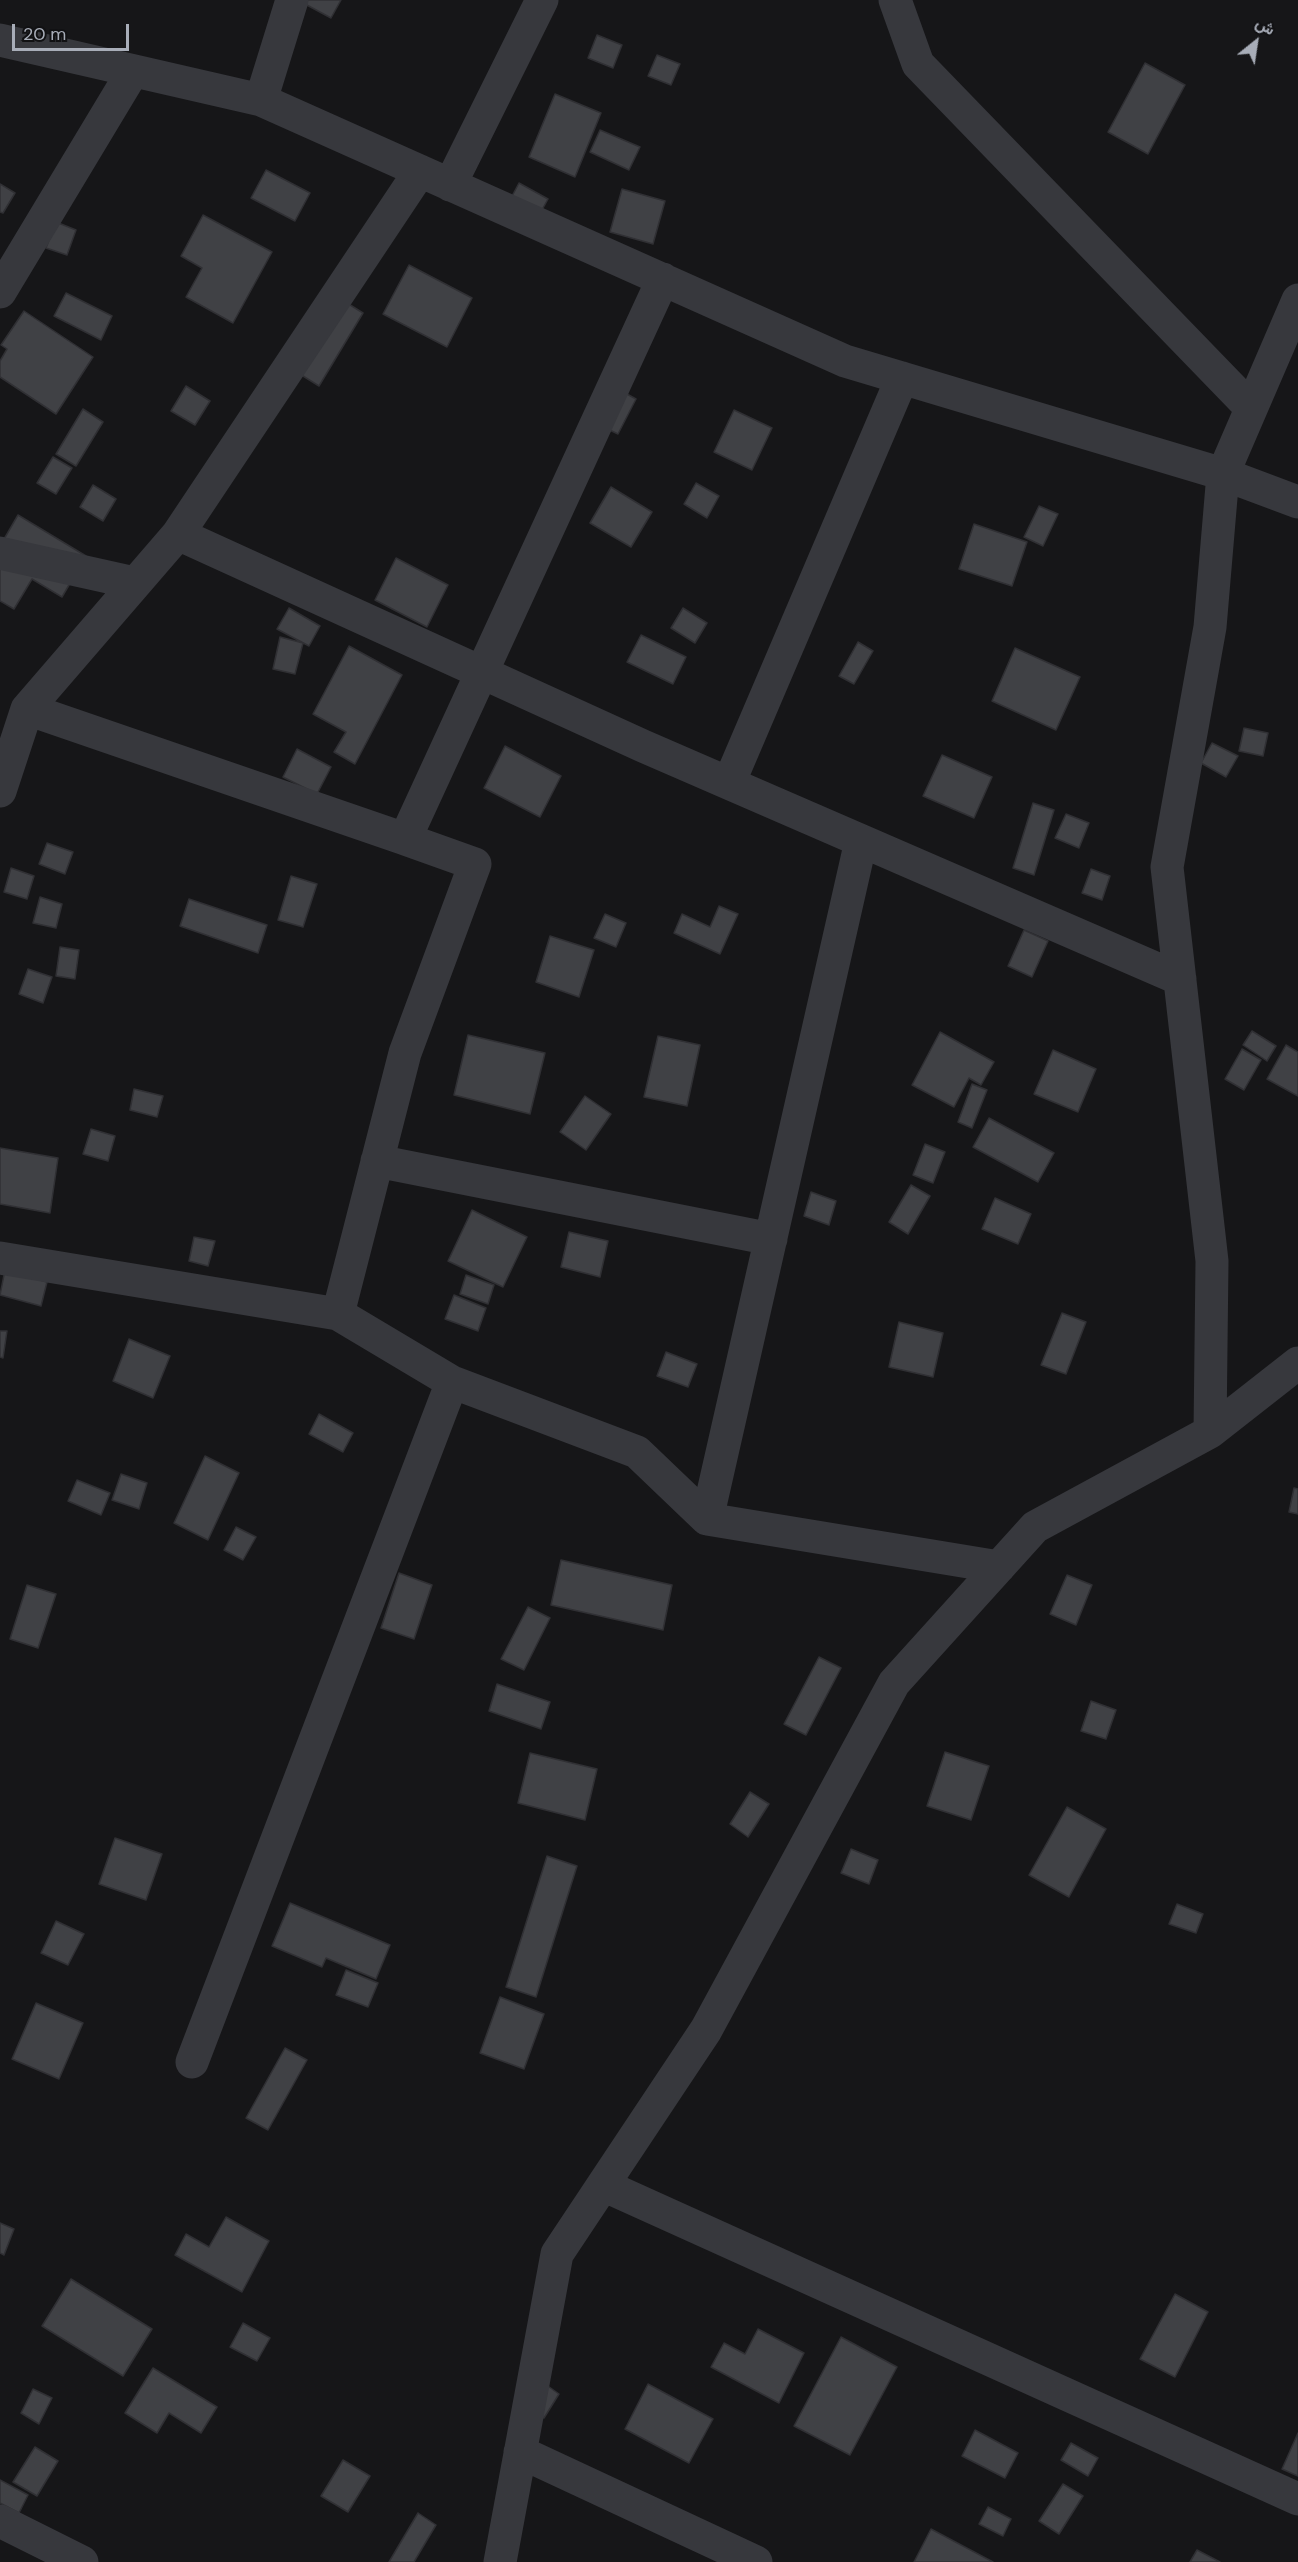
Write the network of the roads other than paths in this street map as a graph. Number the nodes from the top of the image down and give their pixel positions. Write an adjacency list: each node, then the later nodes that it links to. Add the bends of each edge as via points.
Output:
1 (292, 0): 6 (street)
2 (542, 0): 8 (street)
3 (895, 0): 13 (street, via 918,64)
4 (0, 40): 5 (street)
5 (134, 71): 6 (street); 10 (street)
6 (261, 100): 7 (street)
7 (420, 171): 8 (street); 16 (street)
8 (450, 185): 9 (street)
9 (663, 279): 12 (street, via 846,361); 19 (street)
10 (0, 292)
11 (1298, 300): 13 (street)
12 (902, 378): 14 (street); 21 (street)
13 (1251, 408): 14 (street)
14 (1223, 474): 15 (street); 25 (street, via 1210,627 1167,867)
15 (1298, 502)
16 (178, 534): 18 (street); 19 (street)
17 (0, 553): 18 (street)
18 (135, 584): 20 (street)
19 (482, 673): 21 (street); 23 (street)
20 (27, 709): 22 (street); 23 (street)
21 (729, 783): 24 (street)
22 (0, 791)
23 (405, 839): 26 (street, via 475,864 405,1053)
24 (861, 841): 25 (street); 27 (street)
25 (1180, 979): 32 (street, via 1212,1261)
26 (377, 1161): 27 (street); 29 (street)
27 (771, 1239): 33 (street)
28 (0, 1258): 29 (street)
29 (338, 1314): 31 (street)
30 (1296, 1368): 32 (street)
31 (452, 1382): 33 (street, via 637,1452); 35 (street)
32 (1210, 1432): 34 (street, via 1035,1527)
33 (707, 1519): 34 (street)
34 (999, 1567): 36 (street, via 894,1683 706,2030)
35 (192, 2062)
36 (603, 2185): 37 (street, via 557,2254); 38 (street)
37 (520, 2452): 41 (street); 42 (street)
38 (1298, 2499)
39 (0, 2521): 40 (street)
40 (82, 2562)
41 (500, 2562)
42 (756, 2562)

